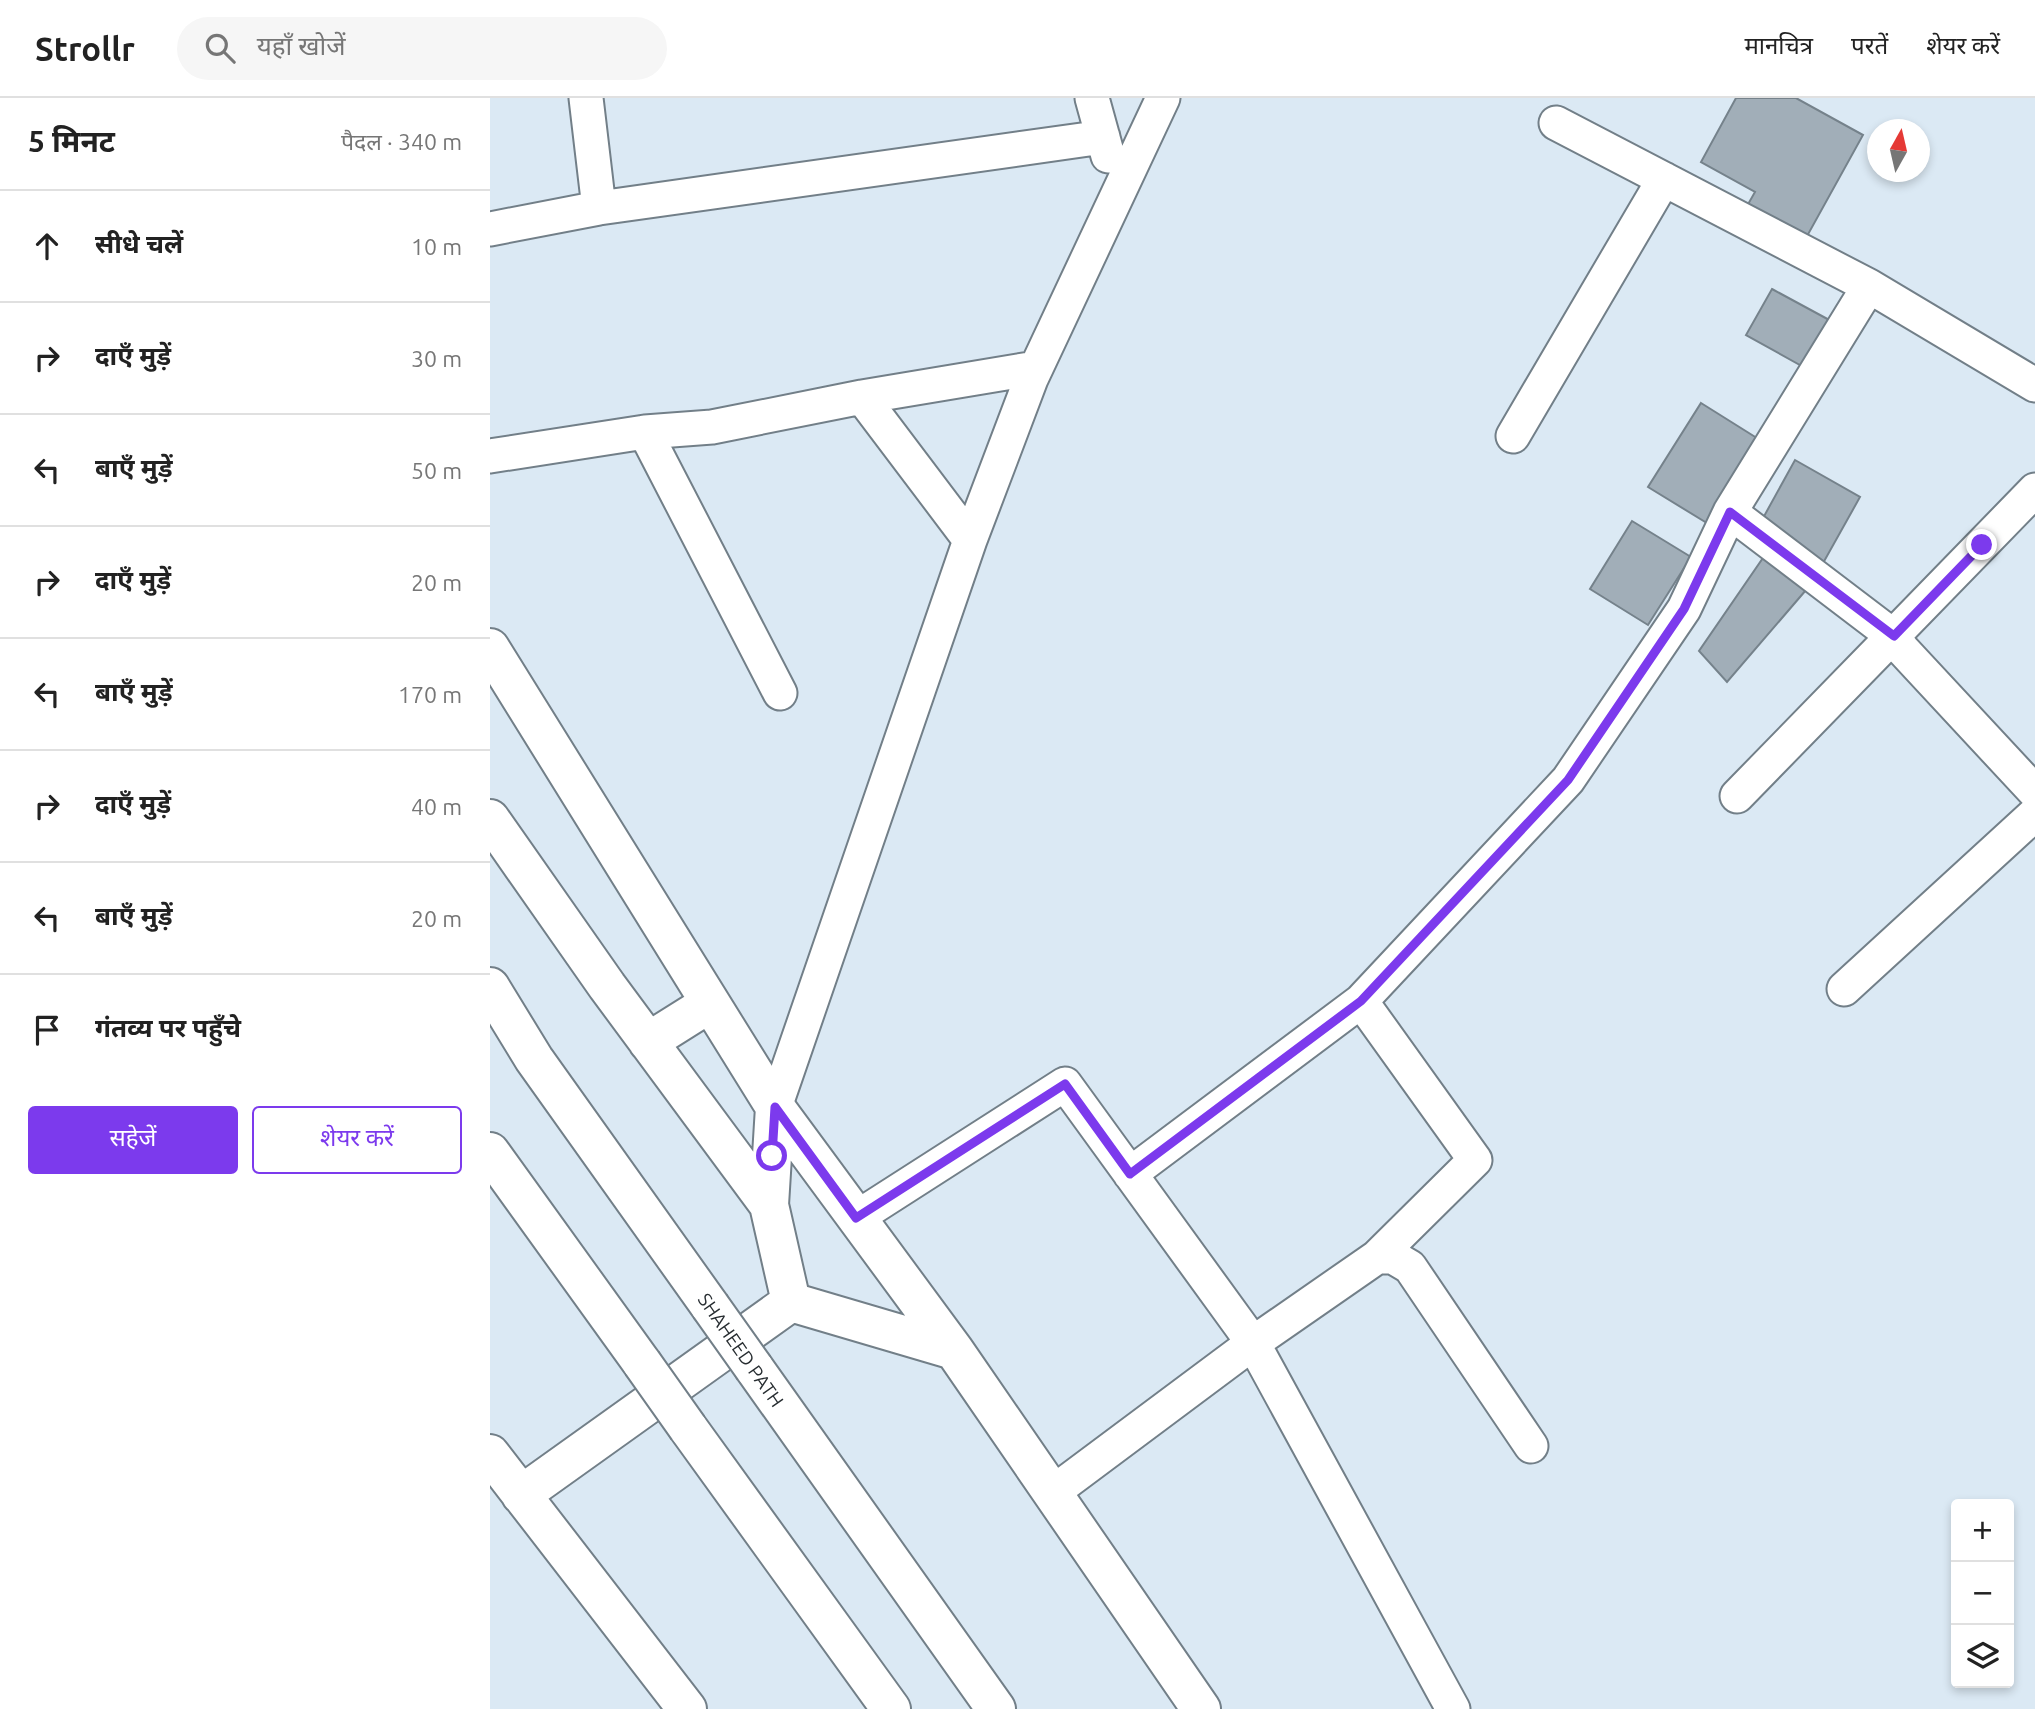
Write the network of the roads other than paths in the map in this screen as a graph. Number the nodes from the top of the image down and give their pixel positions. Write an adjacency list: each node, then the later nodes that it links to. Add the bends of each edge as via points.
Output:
1 (586, 98): 8 (street)
2 (1092, 98): 5 (street)
3 (1163, 98): 7 (street)
4 (1556, 123): 6 (street)
5 (1103, 136): 7 (street); 8 (street)
6 (1664, 180): 10 (street); 15 (street)
7 (1116, 192): 11 (street)
8 (598, 208): 9 (street)
9 (490, 229)
10 (1869, 286): 12 (street); 18 (street)
11 (1036, 368): 13 (street); 19 (street)
12 (2035, 385)
13 (862, 397): 14 (street, via 712,427); 19 (street)
14 (645, 432): 16 (street); 22 (street)
15 (1513, 436)
16 (490, 456)
17 (2035, 490): 20 (street)
18 (1730, 512): 20 (street); 29 (street, via 1684,609 1568,780)
19 (970, 540): 32 (street)
20 (1894, 636): 23 (street); 24 (street)
21 (490, 648): 30 (main road)
22 (780, 693)
23 (2035, 792)
24 (1737, 796)
25 (2035, 814): 28 (street)
26 (490, 820): 31 (main road)
27 (490, 987): 47 (main road, SHAHEED PATH, bridge, via 534,1059)
28 (1844, 989)
29 (1361, 1001): 34 (street); 37 (street, via 1475,1160)
30 (710, 1003): 31 (main road); 32 (main road)
31 (648, 1042): 35 (main road)
32 (775, 1107): 35 (main road); 36 (main road)
33 (490, 1152): 46 (main road, bridge)
34 (1130, 1174): 36 (street, via 1065,1084); 39 (street)
35 (769, 1205): 38 (main road)
36 (856, 1218): 40 (main road)
37 (1377, 1257): 39 (street); 41 (street, via 1393,1257 1410,1267)
38 (792, 1302): 40 (main road); 44 (main road)
39 (1253, 1343): 43 (street); 49 (street)
40 (954, 1350): 43 (main road)
41 (1531, 1446)
42 (490, 1454): 44 (main road)
43 (1052, 1493): 48 (main road)
44 (521, 1495): 45 (main road)
45 (687, 1709)
46 (891, 1709)
47 (996, 1709)
48 (1200, 1709)
49 (1453, 1709)

